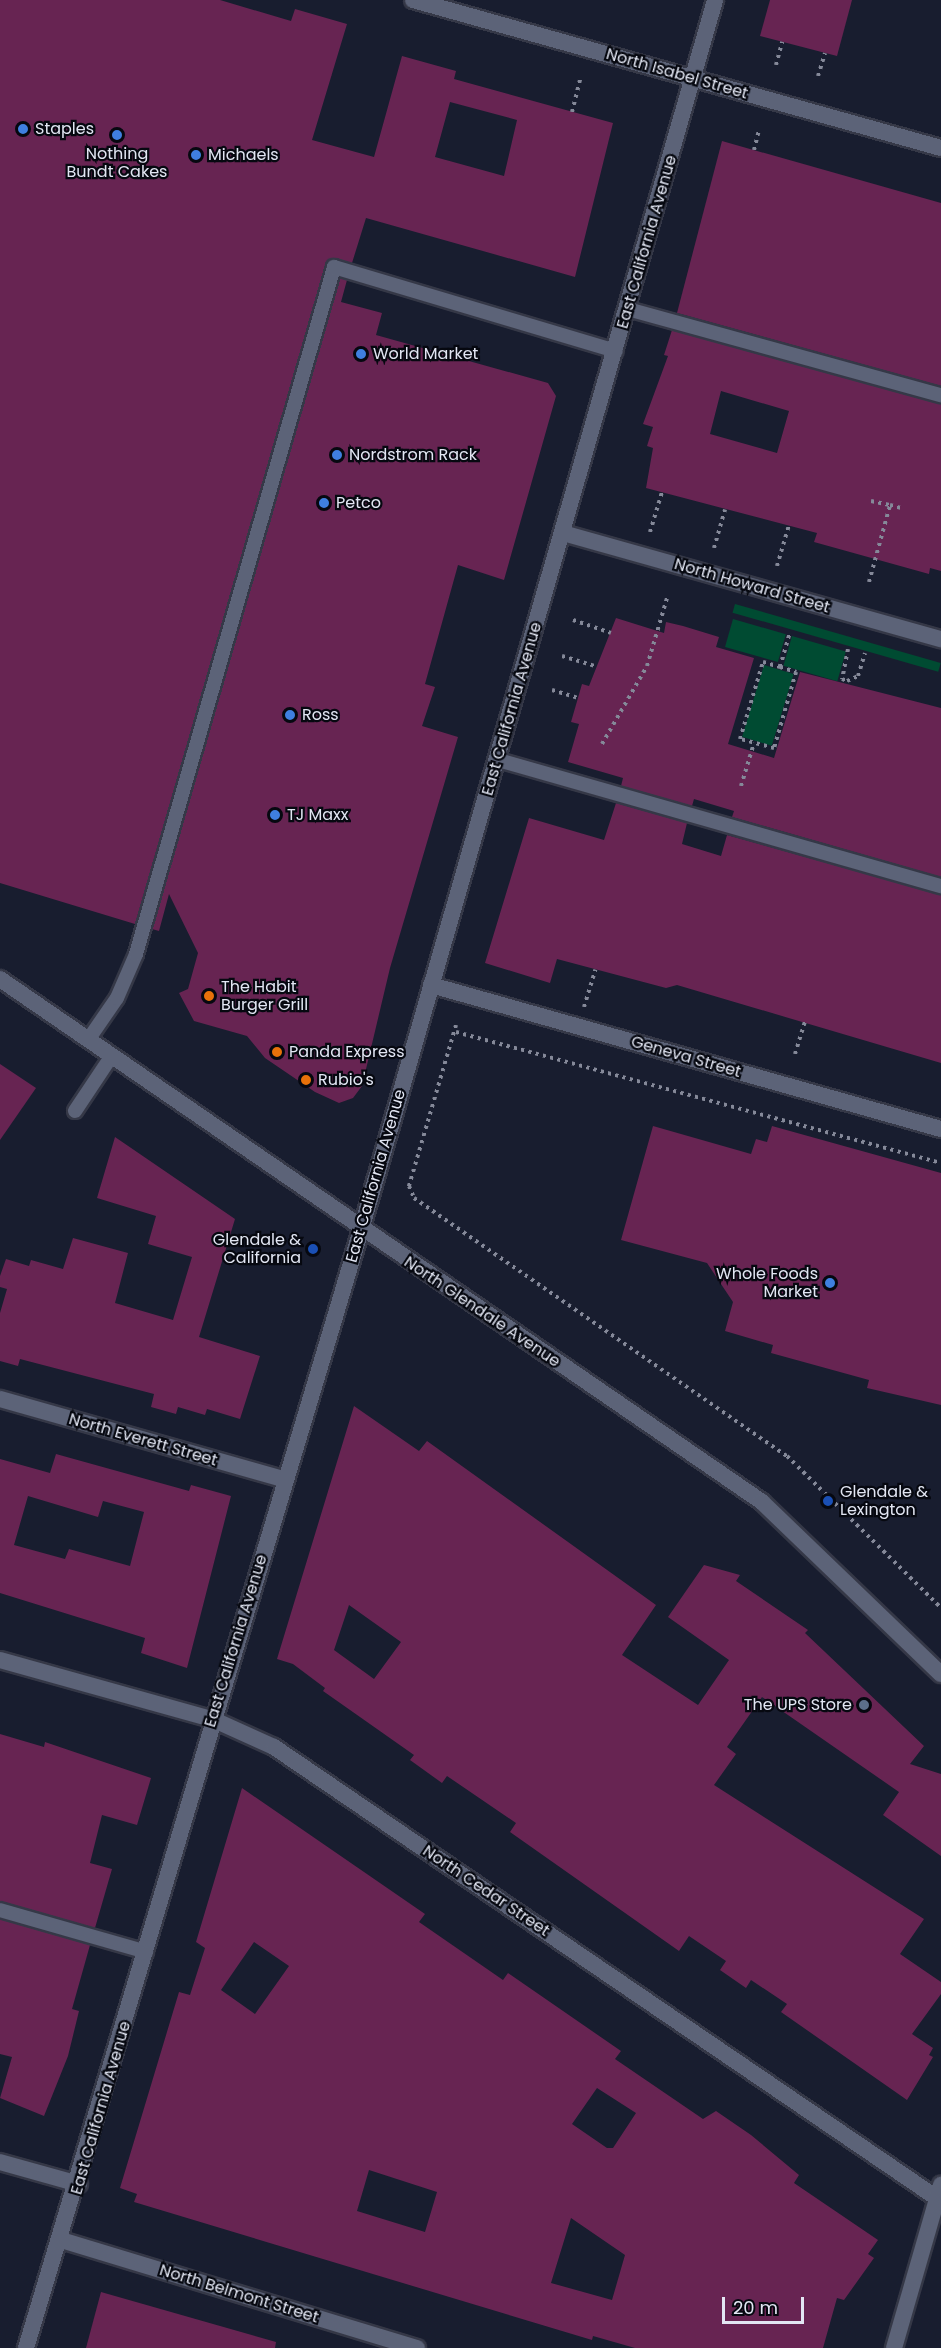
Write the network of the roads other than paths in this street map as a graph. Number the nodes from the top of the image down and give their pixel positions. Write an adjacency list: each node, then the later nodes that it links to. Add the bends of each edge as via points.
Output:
1 (412, 0): 3 (street, North Isabel Street)
2 (715, 0): 3 (street, East California Avenue)
3 (694, 79): 4 (street, North Isabel Street); 5 (street, East California Avenue)
4 (941, 148)
5 (628, 309): 6 (street, East California Avenue); 7 (lane)
6 (616, 351): 8 (street, East California Avenue); 14 (lane, via 334,267 136,954 117,998)
7 (941, 395)
8 (563, 533): 9 (street, North Howard Street); 10 (street, East California Avenue)
9 (941, 639)
10 (498, 760): 11 (lane); 13 (street, East California Avenue)
11 (941, 886)
12 (0, 979): 14 (street, North Glendale Avenue)
13 (431, 985): 17 (street, Geneva Street); 18 (street, East California Avenue)
14 (88, 1040): 15 (street, North Glendale Avenue)
15 (111, 1057): 16 (lane); 18 (street, North Glendale Avenue)
16 (75, 1111)
17 (941, 1129)
18 (361, 1230): 20 (street, East California Avenue); 21 (street, North Glendale Avenue, via 762,1502)
19 (0, 1399): 20 (street, North Everett Street)
20 (286, 1480): 25 (street, East California Avenue)
21 (922, 1656): 23 (street); 24 (street, North Glendale Avenue)
22 (0, 1660): 25 (street, North Cedar Street)
23 (941, 1670)
24 (941, 1674)
25 (212, 1719): 27 (street, East California Avenue); 30 (street, North Cedar Street, via 274,1747)
26 (0, 1910): 27 (lane)
27 (146, 1952): 29 (street, East California Avenue)
28 (0, 2162): 29 (street)
29 (79, 2184): 31 (street, East California Avenue)
30 (939, 2192): 35 (street)
31 (61, 2240): 32 (street, North Belmont Street); 33 (street, East California Avenue)
32 (391, 2344): 34 (street, North Belmont Street)
33 (26, 2348)
34 (417, 2348)
35 (894, 2348)

